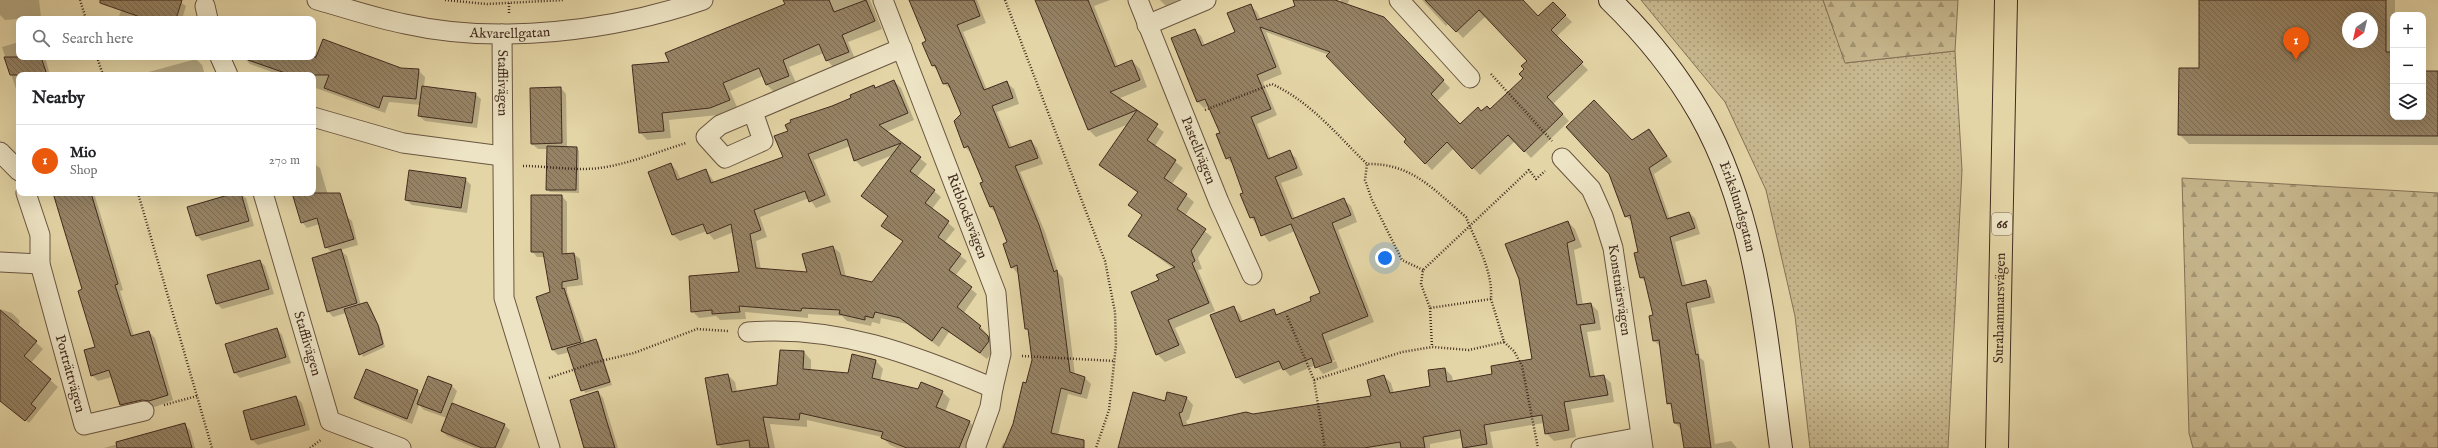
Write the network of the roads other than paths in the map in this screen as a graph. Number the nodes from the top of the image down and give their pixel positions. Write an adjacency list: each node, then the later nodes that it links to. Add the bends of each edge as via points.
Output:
1 (317, 0): 9 (street, Akvarellgatan)
2 (703, 0): 11 (street, Akvarellgatan, via 639,19)
3 (883, 0): 12 (street, Ritblocksvägen)
4 (1138, 0): 10 (street, Pastellvägen)
5 (1206, 0): 10 (street)
6 (1399, 0): 15 (street)
7 (1610, 0): 35 (street, Erikslundsgatan, via 1628,18 1682,85 1700,115 1723,165 1738,206 1765,324)
8 (2006, 0): 36 (main road, Surahammarsvägen / 66)
9 (354, 5): 11 (street, Akvarellgatan, via 405,24 448,31)
10 (1147, 24): 26 (street, Pastellvägen, via 1219,202)
11 (502, 34): 20 (street, Stafflivägen)
12 (902, 48): 16 (street); 28 (street, Ritblocksvägen, via 996,293 1001,354)
13 (221, 60): 14 (street)
14 (227, 72)
15 (1470, 78)
16 (753, 112): 16 (street, via 763,142 725,158 706,137 720,125)
17 (316, 118): 20 (street, via 404,143)
18 (0, 152): 21 (street)
19 (1562, 158): 30 (street, Konstnärsvägen, via 1591,189 1613,248)
20 (502, 161): 33 (street, Stafflivägen, via 504,298)
21 (16, 168)
22 (27, 196): 25 (street, Porträttvägen, via 40,235)
23 (264, 196): 32 (street, Stafflivägen, via 330,421)
24 (0, 262): 25 (street)
25 (40, 264): 29 (street, Porträttvägen, via 84,424)
26 (1252, 275)
27 (748, 332): 28 (street, via 807,332 858,339 931,362)
28 (993, 388): 31 (street, Ritblocksvägen, via 990,407)
29 (144, 411)
30 (1642, 443): 34 (street, Konstnärsvägen)
31 (976, 446)
32 (401, 448)
33 (550, 448)
34 (1581, 448)
35 (1781, 448)
36 (1997, 448)

